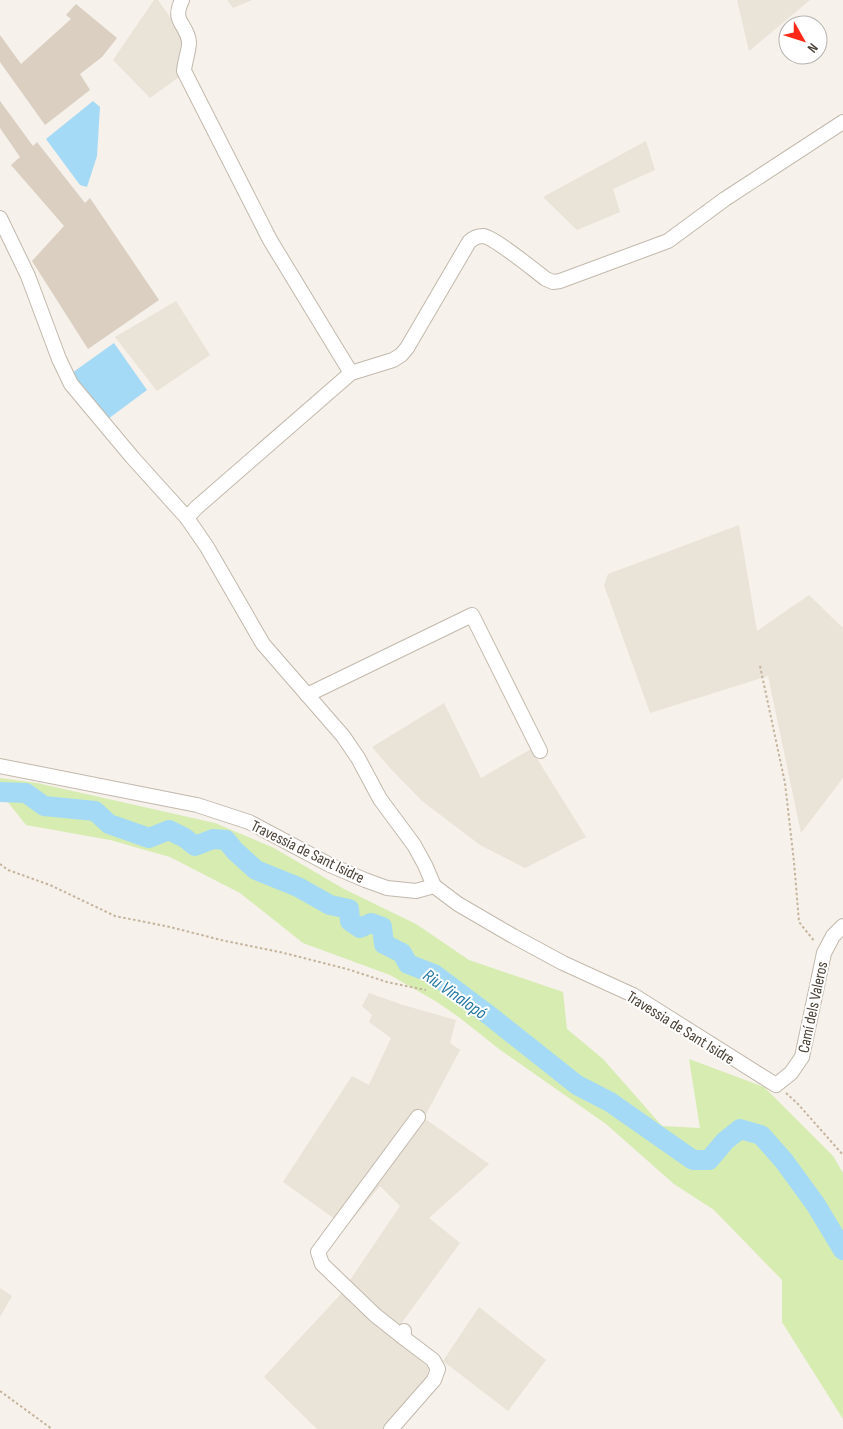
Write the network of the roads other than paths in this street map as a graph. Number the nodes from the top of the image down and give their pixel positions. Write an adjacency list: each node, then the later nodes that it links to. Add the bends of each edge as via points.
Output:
1 (182, 0): 4 (street, via 178,20 190,43 184,71 270,240)
2 (843, 122): 4 (street, via 725,199 668,241 560,282 546,279 486,236 473,238 401,355)
3 (0, 218): 5 (street, via 28,276 71,384)
4 (351, 373): 5 (street)
5 (187, 518): 6 (street, via 263,644)
6 (306, 695): 7 (street, via 472,615); 9 (street, via 358,758 380,799 414,845)
7 (540, 751)
8 (0, 766): 9 (street, Travessia de Sant Isidre, via 197,805 249,822 330,866 387,888 416,891)
9 (434, 886): 11 (street, Travessia de Sant Isidre, via 513,936 633,995)
10 (843, 926): 11 (street, Camí dels Valeros, via 824,953 802,1057 791,1073)
11 (776, 1085)
12 (418, 1117): 13 (street, via 318,1252 322,1264 375,1315 404,1334 433,1360 438,1369 434,1380)
13 (391, 1429)

